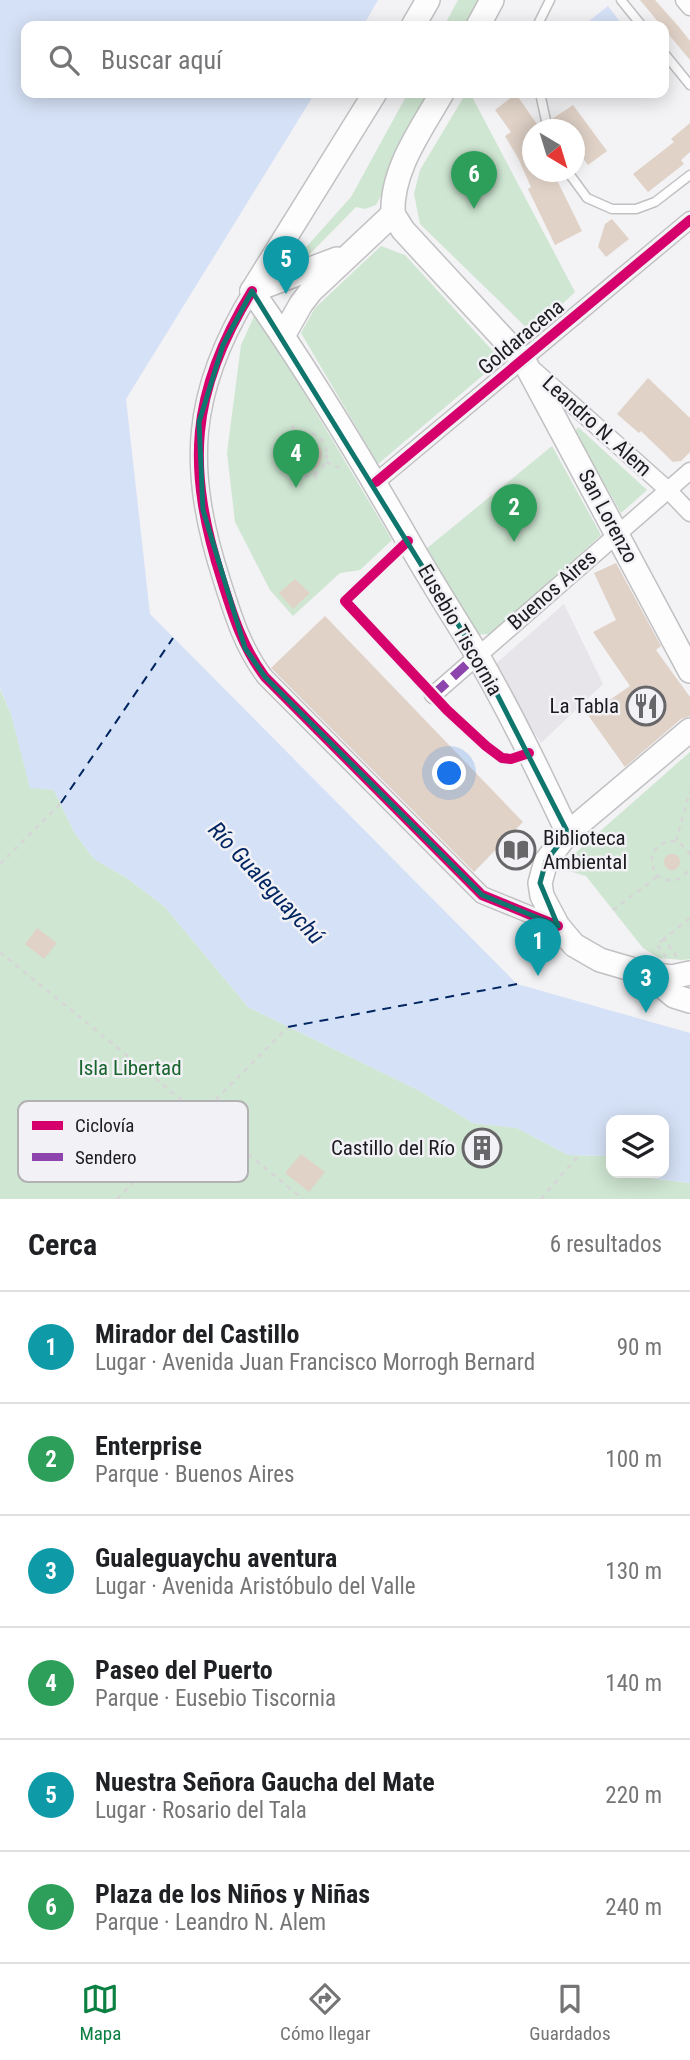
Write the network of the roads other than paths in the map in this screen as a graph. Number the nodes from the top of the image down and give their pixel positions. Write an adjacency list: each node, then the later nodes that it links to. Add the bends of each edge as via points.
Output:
1 (428, 0): 7 (main road)
2 (492, 0): 8 (main road)
3 (550, 0): 9 (lane)
4 (621, 0): 10 (lane)
5 (684, 0): 6 (street)
6 (690, 7)
7 (416, 21)
8 (481, 21)
9 (540, 21)
10 (638, 21)
11 (669, 58): 12 (lane)
12 (690, 85)
13 (372, 98): 22 (main road)
14 (439, 98): 19 (main road, via 397,179)
15 (541, 98): 16 (lane)
16 (546, 119)
17 (690, 175): 18 (lane, via 655,202 636,209 612,209 587,198)
18 (575, 182)
19 (393, 214): 21 (main road); 24 (main road, Leandro N. Alem, via 402,230)
20 (690, 220): 24 (street, Goldaracena)
21 (350, 253): 22 (main road); 23 (main road, via 301,304)
22 (252, 291): 23 (main road, Eusebio Tiscornia); 35 (street, via 208,384 197,457 203,510 218,571 245,648 265,677 482,895)
23 (283, 335): 26 (main road, Eusebio Tiscornia)
24 (524, 361): 26 (street, Goldaracena); 27 (street, Leandro N. Alem); 29 (main road, San Lorenzo)
25 (690, 471): 27 (street, Buenos Aires)
26 (376, 482): 30 (main road, Eusebio Tiscornia)
27 (668, 490): 28 (street, Leandro N. Alem); 29 (street, Buenos Aires)
28 (690, 513)
29 (618, 533): 30 (street, Buenos Aires); 31 (main road, San Lorenzo)
30 (477, 655): 32 (street, Buenos Aires); 34 (main road, Eusebio Tiscornia)
31 (690, 671)
32 (433, 695)
33 (690, 730): 34 (main road)
34 (568, 833): 35 (main road, via 546,861 540,883)
35 (558, 926): 37 (main road, via 575,945 600,960)
36 (685, 966): 37 (main road, via 672,977)
37 (648, 974): 38 (main road, via 674,996)
38 (690, 1001)

